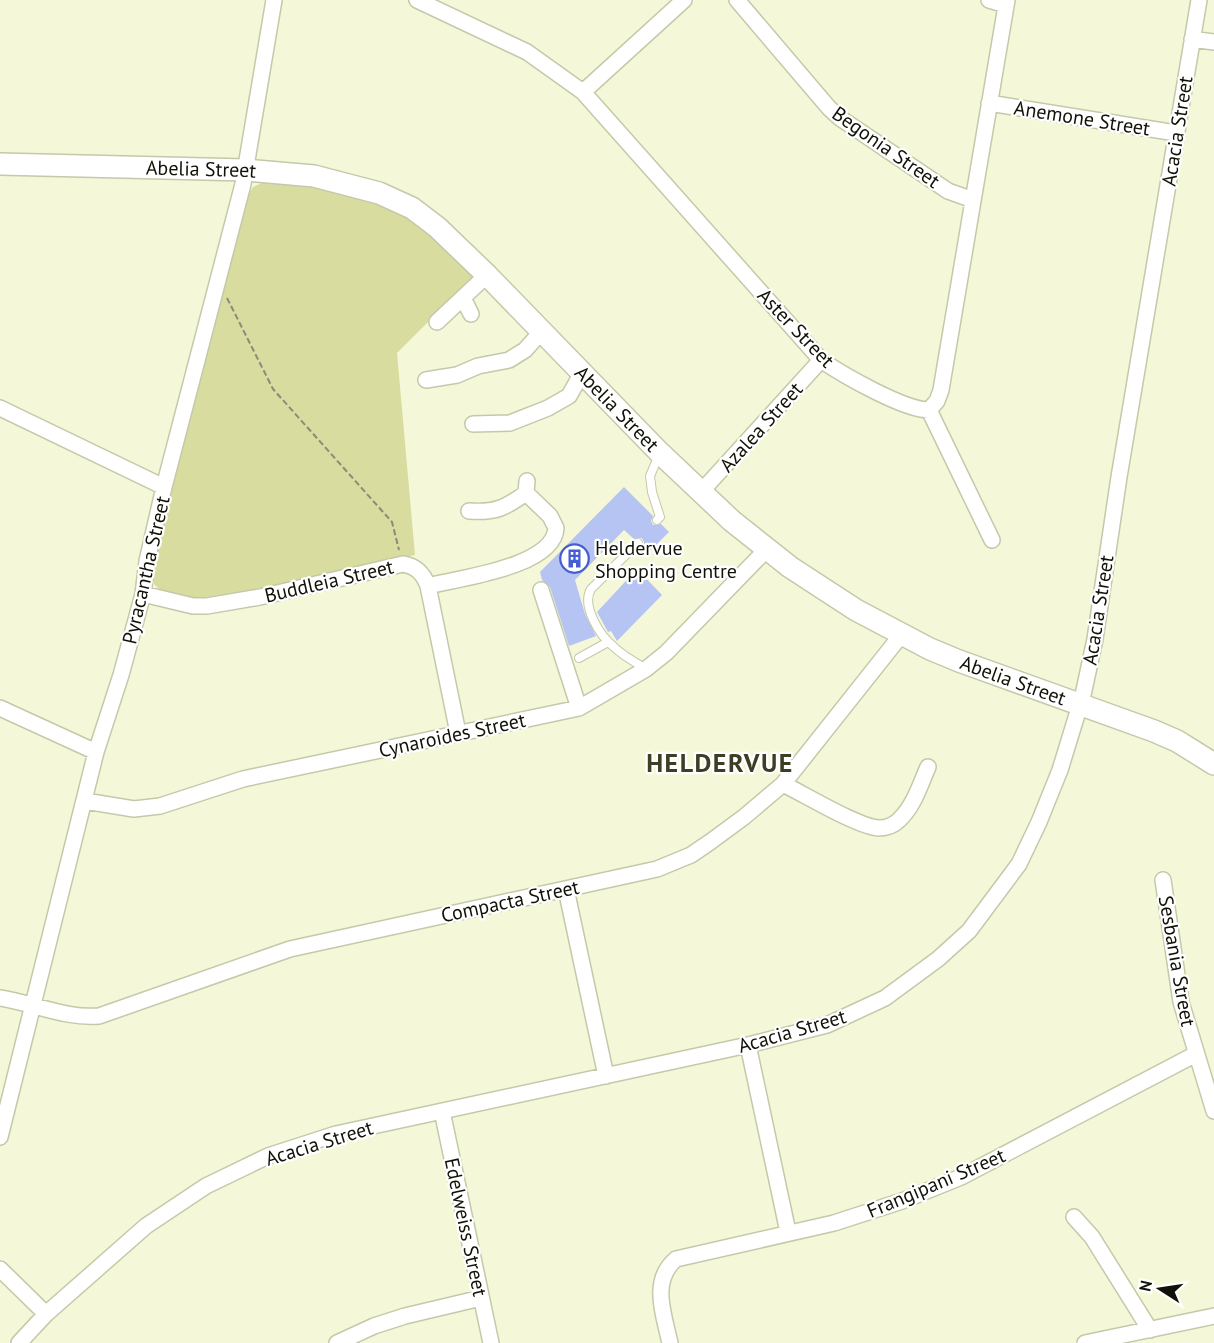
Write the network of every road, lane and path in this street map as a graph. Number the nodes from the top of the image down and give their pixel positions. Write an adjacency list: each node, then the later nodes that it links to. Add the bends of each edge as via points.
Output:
1 (274, 0): 15 (street, Pyracantha Street)
2 (417, 0): 8 (street, Aster Street)
3 (684, 0): 11 (street)
4 (737, 0): 16 (street, Begonia Street, via 840,118 948,191)
5 (989, 0): 7 (street)
6 (1199, 0): 9 (street, Acacia Street)
7 (1007, 2): 12 (street)
8 (449, 7): 11 (street, Aster Street, via 527,52)
9 (1192, 39): 10 (street); 13 (street, Acacia Street)
10 (1214, 42)
11 (583, 92): 23 (street, Aster Street)
12 (989, 103): 13 (street, Anemone Street); 16 (street)
13 (1176, 133): 45 (street, Acacia Street, via 1095,639)
14 (0, 164): 15 (street, Abelia Street)
15 (246, 170): 17 (street, Abelia Street, via 314,177 379,193 412,208); 18 (street, Pyracantha Street)
16 (972, 200): 27 (street, via 941,390)
17 (487, 275): 19 (street); 22 (street, Abelia Street)
18 (219, 278): 30 (street, Pyracantha Street); 37 (path, via 273,389 392,522)
19 (463, 298): 20 (street); 21 (street)
20 (471, 315)
21 (437, 322)
22 (542, 331): 24 (street, Abelia Street); 25 (street, via 525,350 509,360)
23 (821, 360): 27 (street, Aster Street, via 904,406); 31 (street, Azalea Street)
24 (582, 373): 28 (street, via 569,396 548,408 510,423); 29 (street, Abelia Street)
25 (426, 381)
26 (0, 408): 30 (street)
27 (929, 411): 34 (street)
28 (473, 424)
29 (660, 453): 31 (street, Abelia Street); 33 (lane, via 650,476 660,517)
30 (164, 487): 40 (street, Pyracantha Street)
31 (700, 493): 36 (street, Abelia Street)
32 (469, 511): 38 (street, via 503,508 527,487 554,523 555,533 547,547 526,561)
33 (657, 520)
34 (992, 540)
35 (638, 543): 42 (lane, via 588,594 588,609)
36 (766, 549): 41 (street, Abelia Street, via 856,610); 44 (street, Cynaroides Street, via 680,640)
37 (403, 564): 38 (street, Buddleia Street, via 417,569); 40 (street, Buddleia Street, via 207,606)
38 (428, 585): 48 (street)
39 (541, 590): 47 (street)
40 (143, 594): 49 (street, Pyracantha Street)
41 (902, 634): 45 (street, Abelia Street, via 959,661); 52 (street, Compacta Street)
42 (608, 642): 43 (lane); 44 (lane)
43 (579, 658)
44 (645, 669): 47 (street, Cynaroides Street)
45 (1080, 706): 50 (street, Abelia Street, via 1177,741); 58 (street, Acacia Street, via 1039,822 1018,864 969,931 885,998 827,1025)
46 (0, 708): 49 (street)
47 (579, 708): 48 (street, Cynaroides Street)
48 (459, 733): 53 (street, Cynaroides Street, via 243,779 160,806 134,809)
49 (96, 752): 53 (street, Pyracantha Street)
50 (1214, 764)
51 (928, 767): 52 (street, via 908,810 885,828 857,822)
52 (783, 784): 55 (street, Compacta Street, via 691,855 657,869)
53 (85, 801): 57 (street, Pyracantha Street)
54 (1163, 880): 59 (street, Sesbania Street, via 1181,1002)
55 (566, 888): 57 (street, Compacta Street, via 290,949 99,1016 70,1015); 60 (street)
56 (0, 998): 57 (street, Compacta Street)
57 (33, 1004): 63 (street, Pyracantha Street)
58 (748, 1045): 60 (street, Acacia Street); 65 (street)
59 (1196, 1054): 62 (street, Sesbania Street); 65 (street, Frangipani Street, via 961,1177 875,1211)
60 (606, 1076): 61 (street, Acacia Street)
61 (442, 1111): 67 (street, Edelweiss Street); 68 (street, Acacia Street, via 336,1134 268,1155 206,1186 146,1226)
62 (1214, 1111)
63 (0, 1137)
64 (1074, 1217): 70 (street, via 1092,1237)
65 (788, 1232): 74 (street, Frangipani Street, via 683,1256 669,1265 660,1296)
66 (0, 1269): 68 (street)
67 (482, 1298): 72 (street, via 405,1316); 73 (street, Edelweiss Street)
68 (46, 1314): 71 (street, Acacia Street)
69 (1214, 1316): 70 (street)
70 (1150, 1330): 75 (street)
71 (19, 1343)
72 (337, 1343)
73 (491, 1343)
74 (670, 1343)
75 (1085, 1343)

